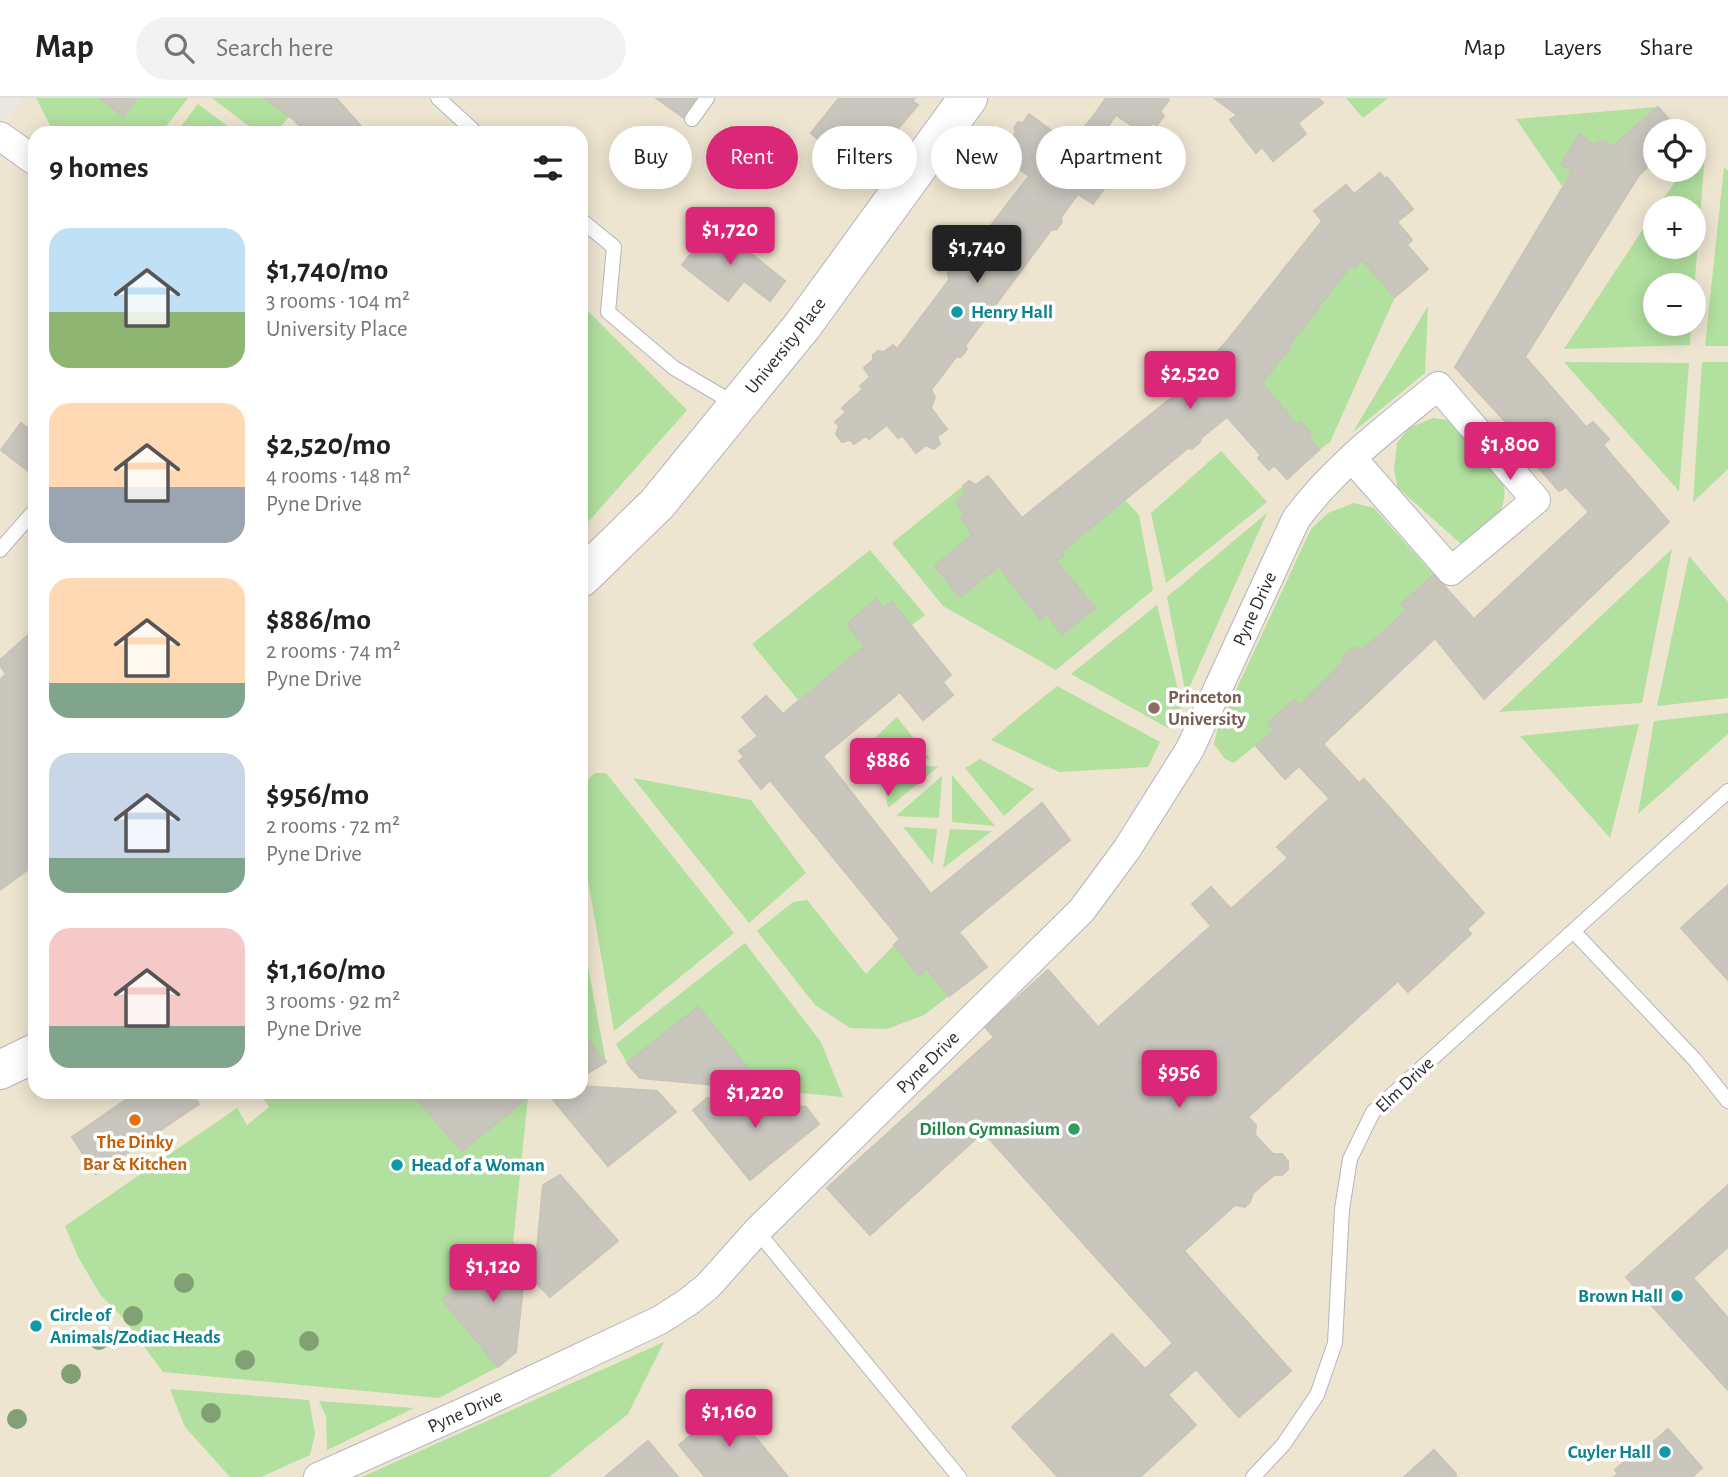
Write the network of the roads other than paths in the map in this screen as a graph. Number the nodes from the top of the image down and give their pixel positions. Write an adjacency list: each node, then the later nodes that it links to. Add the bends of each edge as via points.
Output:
1 (438, 98): 5 (lane)
2 (706, 98): 4 (lane)
3 (968, 98): 9 (street, University Place, via 803,325)
4 (692, 119)
5 (468, 126)
6 (0, 136): 7 (street)
7 (28, 156)
8 (588, 226): 9 (lane, via 614,247 608,312 674,368)
9 (737, 405): 13 (street, University Place, via 657,504)
10 (1352, 458): 10 (street, Pyne Drive, via 1438,386 1536,500 1451,571); 19 (street, Pyne Drive, via 1296,519 1190,749 1082,910)
11 (28, 518): 12 (lane)
12 (0, 550)
13 (588, 571)
14 (1728, 791): 15 (lane, Elm Drive)
15 (1574, 932): 18 (lane); 22 (lane, Elm Drive, via 1373,1112 1350,1159 1342,1209 1335,1343 1317,1395 1283,1446)
16 (28, 1056): 17 (street)
17 (0, 1070)
18 (1728, 1101)
19 (757, 1231): 20 (street, Pyne Drive, via 709,1286 660,1320); 21 (lane)
20 (318, 1477)
21 (959, 1477)
22 (1253, 1477)

